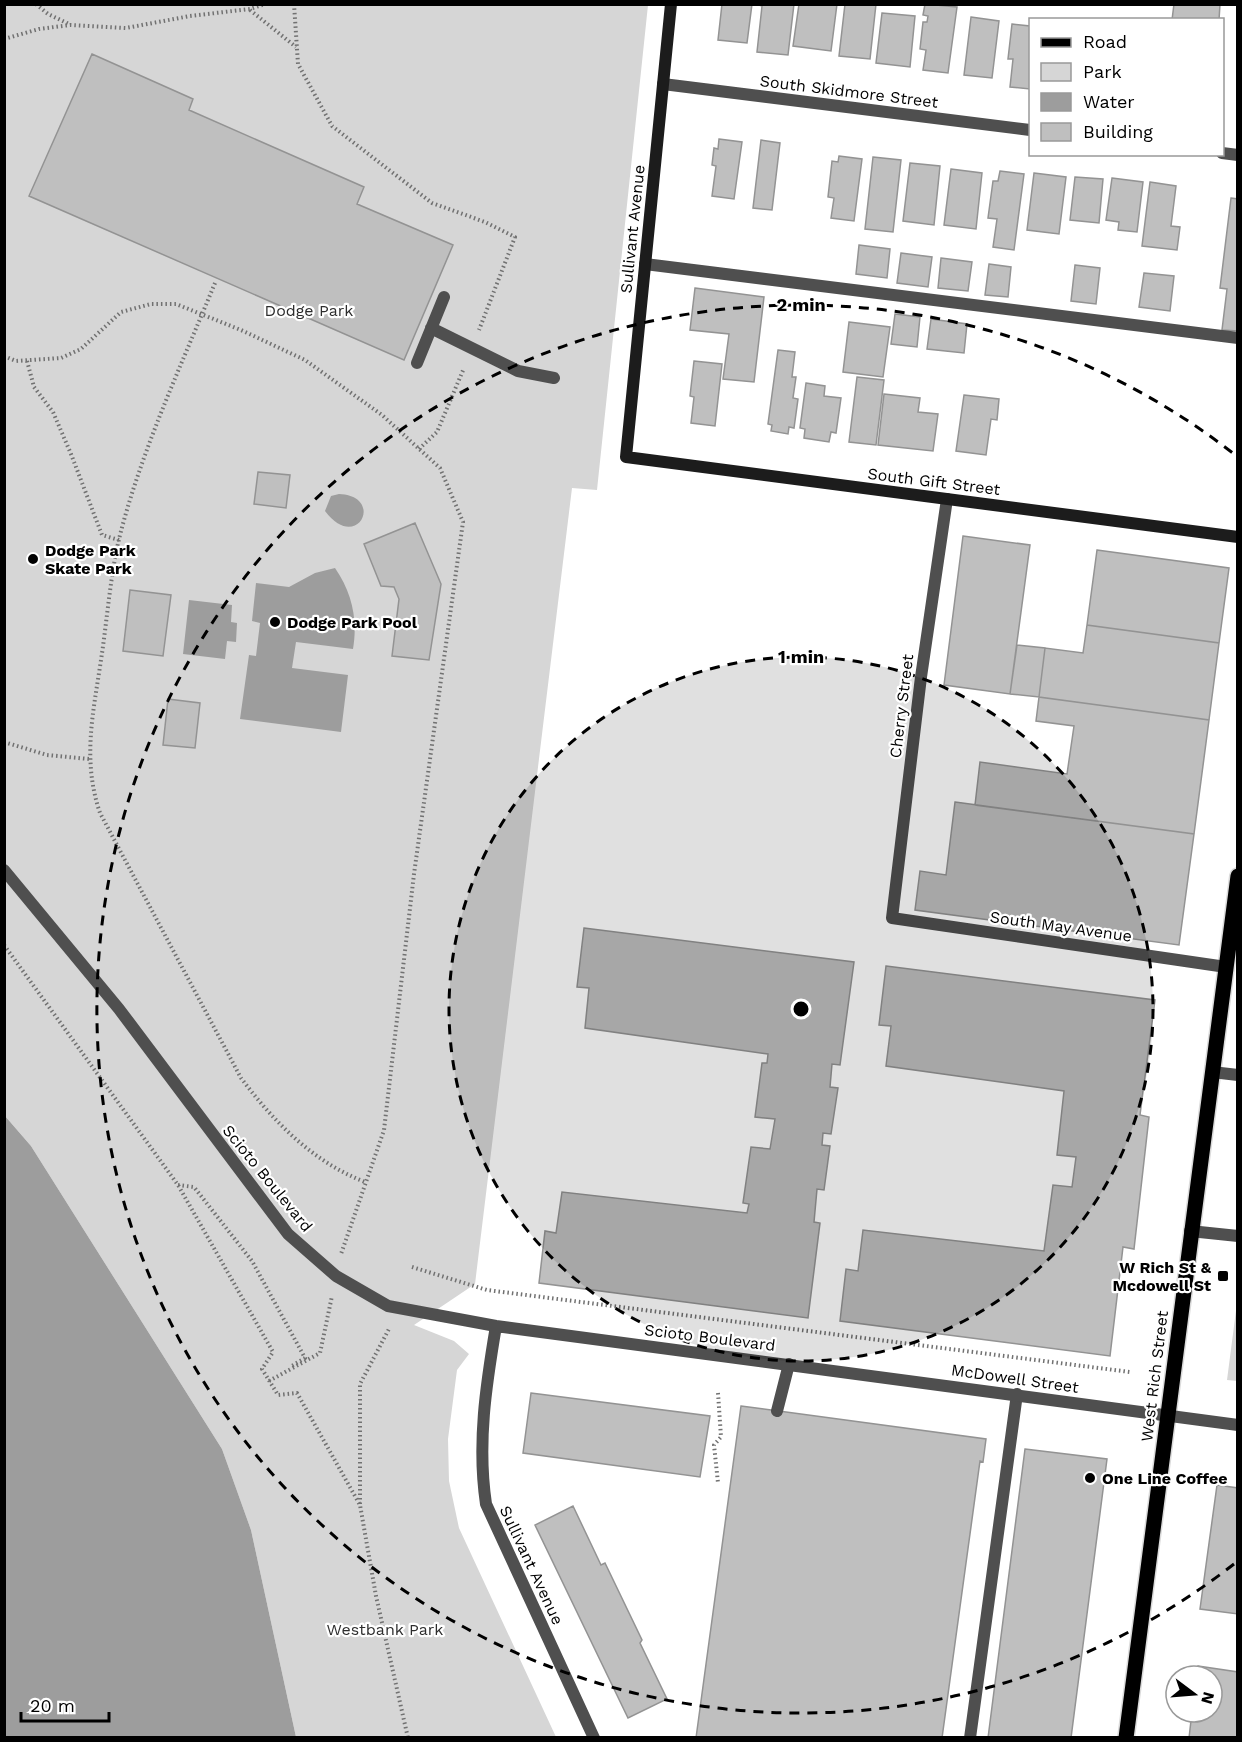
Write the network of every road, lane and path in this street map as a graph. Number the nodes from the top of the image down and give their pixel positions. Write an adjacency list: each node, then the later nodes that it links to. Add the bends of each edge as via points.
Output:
1 (36, 4): 6 (path)
2 (265, 4): 5 (path)
3 (294, 4): 8 (path)
4 (671, 4): 9 (street, Sullivant Avenue)
5 (250, 9): 6 (path, via 126,28); 8 (path)
6 (70, 25): 7 (path)
7 (4, 39)
8 (297, 48): 17 (path, via 298,64 332,126 432,203 515,237)
9 (663, 84): 10 (street, South Skidmore Street); 11 (street, Sullivant Avenue)
10 (1029, 130)
11 (645, 264): 16 (street); 23 (street, Sullivant Avenue)
12 (216, 283): 14 (path)
13 (444, 297): 15 (street)
14 (202, 314): 19 (path, via 176,304 152,304 122,312 81,349 61,358); 22 (path, via 305,360 382,415); 26 (path, via 136,484)
15 (431, 328): 17 (street); 20 (street)
16 (1238, 338)
17 (471, 349): 21 (street, via 518,371); 22 (path, via 438,432)
18 (4, 356): 19 (path, via 16,362)
19 (27, 361): 26 (path, via 34,387 52,412 102,535)
20 (417, 363)
21 (554, 378)
22 (419, 449): 36 (path, via 440,468 463,522 384,1130)
23 (626, 457): 24 (street, South Gift Street)
24 (947, 499): 25 (street, South Gift Street); 31 (street, Cherry Street)
25 (1238, 537)
26 (119, 540): 28 (path)
27 (4, 742): 28 (path, via 47,755)
28 (89, 759): 36 (path, via 99,813 242,1078 262,1107 307,1149 342,1173)
29 (4, 870): 41 (street, Scioto Boulevard, via 119,1009 288,1234)
30 (1238, 876): 33 (main road, West Rich Street)
31 (892, 918): 33 (street, South May Avenue)
32 (4, 945): 37 (path)
33 (1226, 967): 34 (main road, West Rich Street)
34 (1212, 1072): 35 (street); 38 (main road, West Rich Street)
35 (1238, 1075)
36 (365, 1182): 41 (path)
37 (178, 1185): 45 (path, via 194,1187 252,1261 305,1358); 47 (path, via 273,1352 262,1369)
38 (1190, 1231): 39 (street); 51 (main road, West Rich Street)
39 (1238, 1236)
40 (412, 1267): 46 (path, via 487,1290)
41 (336, 1276): 42 (street, Scioto Boulevard); 47 (path, via 320,1353)
42 (400, 1309): 43 (street, Scioto Boulevard); 54 (path, via 360,1384)
43 (496, 1326): 44 (street, Scioto Boulevard); 56 (street, Sullivant Avenue, via 482,1429 481,1468 486,1504)
44 (789, 1364): 49 (street, McDowell Street); 50 (street)
45 (287, 1369)
46 (1130, 1372)
47 (269, 1381): 54 (path, via 278,1395 297,1394)
48 (718, 1393): 53 (path, via 721,1437 714,1445)
49 (1017, 1394): 51 (street, McDowell Street); 57 (street)
50 (777, 1411)
51 (1167, 1415): 52 (street, McDowell Street); 58 (main road, West Rich Street)
52 (1238, 1425)
53 (718, 1483)
54 (360, 1505): 55 (path)
55 (408, 1737)
56 (594, 1737)
57 (970, 1737)
58 (1126, 1737)

